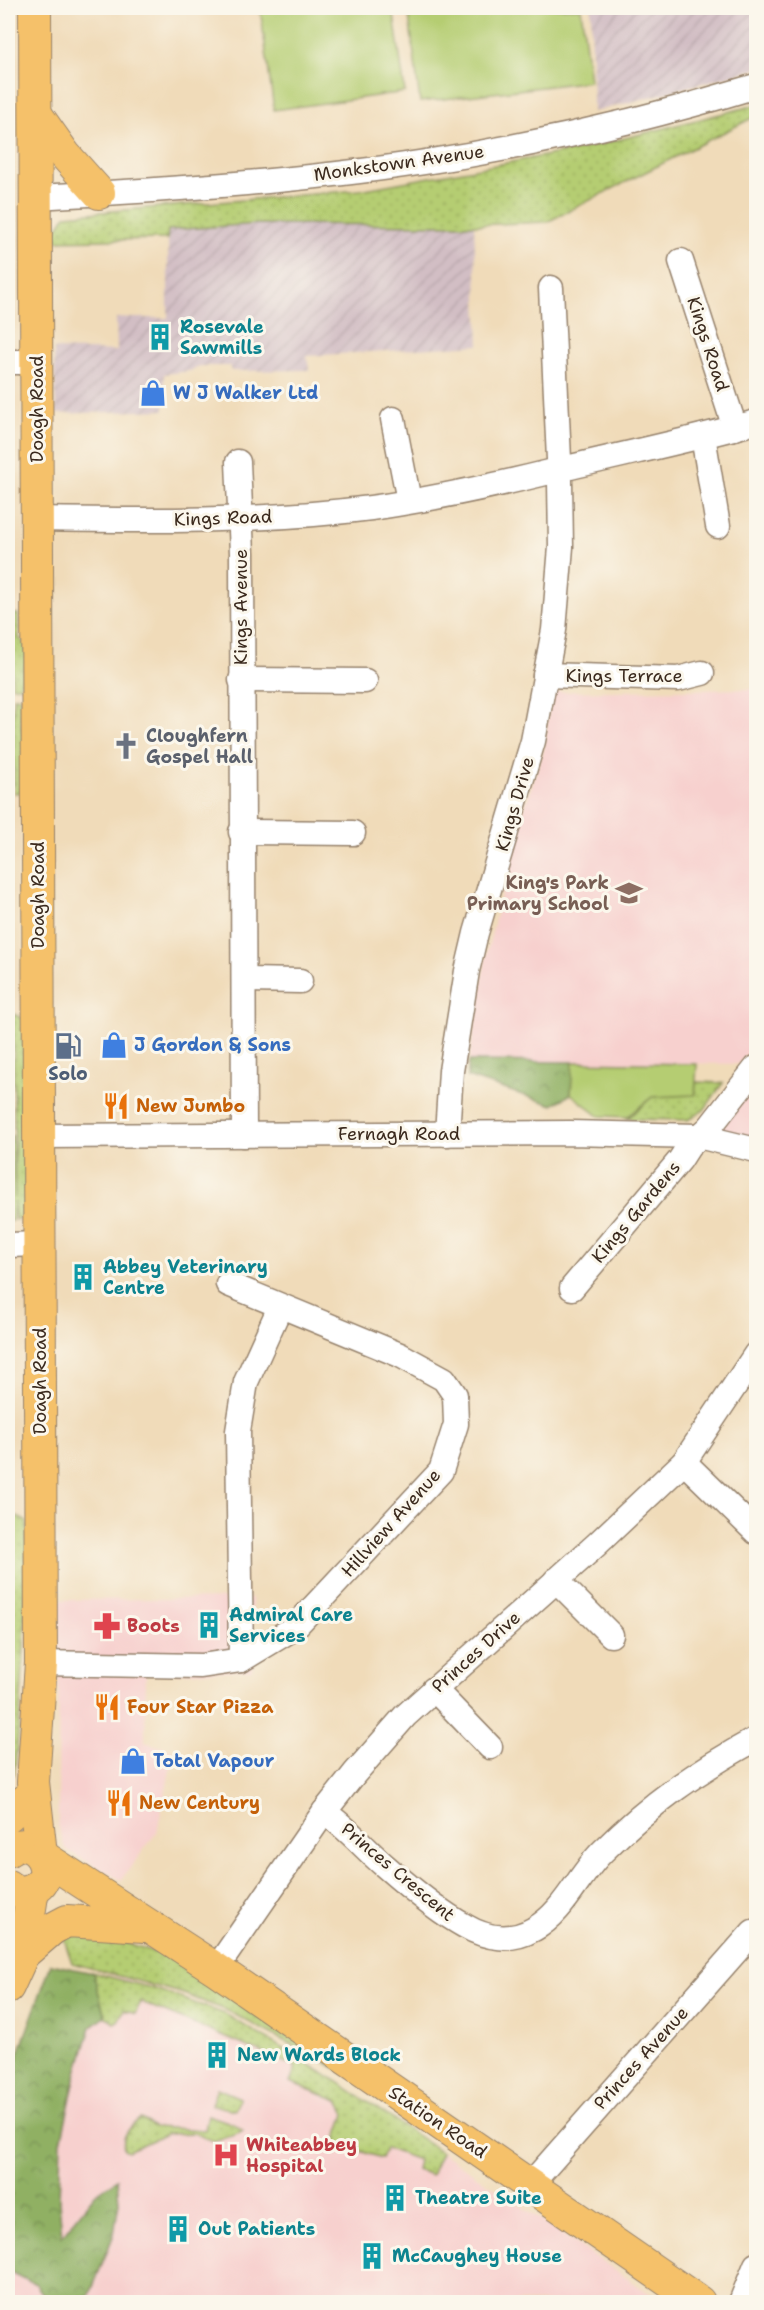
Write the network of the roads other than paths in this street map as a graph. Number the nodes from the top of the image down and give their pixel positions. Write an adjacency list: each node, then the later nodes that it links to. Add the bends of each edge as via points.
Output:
1 (35, 8): 3 (main road, Doagh Road)
2 (756, 86): 4 (street, Monkstown Avenue, via 581,132 425,162 263,182)
3 (36, 114): 4 (main road); 5 (main road, Doagh Road)
4 (99, 194): 5 (street, Monkstown Avenue)
5 (36, 197): 8 (main road, Doagh Road)
6 (681, 261): 10 (street, Kings Road)
7 (551, 288): 13 (street)
8 (23, 362): 16 (main road, Doagh Road)
9 (393, 419): 14 (street)
10 (746, 425): 11 (street, Kings Road)
11 (703, 436): 13 (street, Kings Road); 17 (street)
12 (238, 462): 15 (street, Kings Avenue)
13 (560, 470): 14 (street, Kings Road); 19 (street, Kings Drive, via 561,547 554,630)
14 (409, 501): 15 (street, Kings Road, via 294,516)
15 (240, 517): 16 (street, Kings Road); 20 (street, Kings Avenue)
16 (36, 519): 29 (main road, Doagh Road)
17 (718, 526)
18 (702, 673): 19 (street, Kings Terrace, via 678,679)
19 (545, 675): 27 (street, Kings Drive, via 533,741 467,971 451,1071)
20 (241, 680): 21 (street, Kings Avenue); 22 (street, Kings Avenue)
21 (365, 681)
22 (242, 832): 23 (street); 24 (street, Kings Avenue)
23 (353, 833)
24 (244, 980): 25 (street); 28 (street, Kings Avenue)
25 (300, 981)
26 (756, 1068): 30 (street, Kings Gardens, via 709,1128)
27 (447, 1134): 28 (street, Fernagh Road); 30 (street, Fernagh Road)
28 (244, 1135): 29 (street, Fernagh Road)
29 (39, 1136): 32 (main road, Doagh Road)
30 (698, 1136): 31 (street, Fernagh Road); 35 (street, Kings Gardens)
31 (756, 1150)
32 (40, 1244): 33 (street); 43 (main road, Doagh Road)
33 (8, 1245)
34 (228, 1284): 36 (street, Hillview Avenue)
35 (572, 1288)
36 (280, 1307): 42 (street, via 246,1382 238,1431); 42 (street, Hillview Avenue, via 400,1355 444,1379 455,1395 456,1424 441,1472 294,1628)
37 (756, 1354): 38 (street, Princes Drive)
38 (684, 1462): 39 (street); 40 (street, Princes Drive)
39 (756, 1532)
40 (556, 1580): 41 (street); 44 (street, Princes Drive)
41 (611, 1635)
42 (241, 1660): 43 (street, Hillview Avenue, via 201,1666)
43 (41, 1663): 47 (main road, Doagh Road)
44 (434, 1689): 46 (street); 48 (street, Princes Drive, via 405,1716)
45 (756, 1739): 48 (street, Princes Crescent, via 653,1804 601,1853 552,1914 535,1929 515,1937 492,1937 464,1926 385,1866)
46 (490, 1747)
47 (22, 1799): 49 (main road, Doagh Road)
48 (324, 1812): 56 (street, Princes Drive)
49 (20, 1851): 50 (main road, Doagh Road, via 46,1870 40,1883); 51 (main road, Station Road)
50 (25, 1888): 51 (main road, Station Road); 55 (main road)
51 (115, 1906): 53 (main road, Station Road)
52 (8, 1916): 57 (main road)
53 (152, 1926): 55 (main road, via 67,1921); 56 (main road, Station Road)
54 (753, 1932): 58 (street, Princes Avenue)
55 (22, 1954): 57 (main road)
56 (216, 1969): 58 (main road, Station Road)
57 (8, 1986)
58 (530, 2185): 60 (main road, Station Road)
59 (756, 2265): 61 (street)
60 (699, 2302)
61 (741, 2302)

